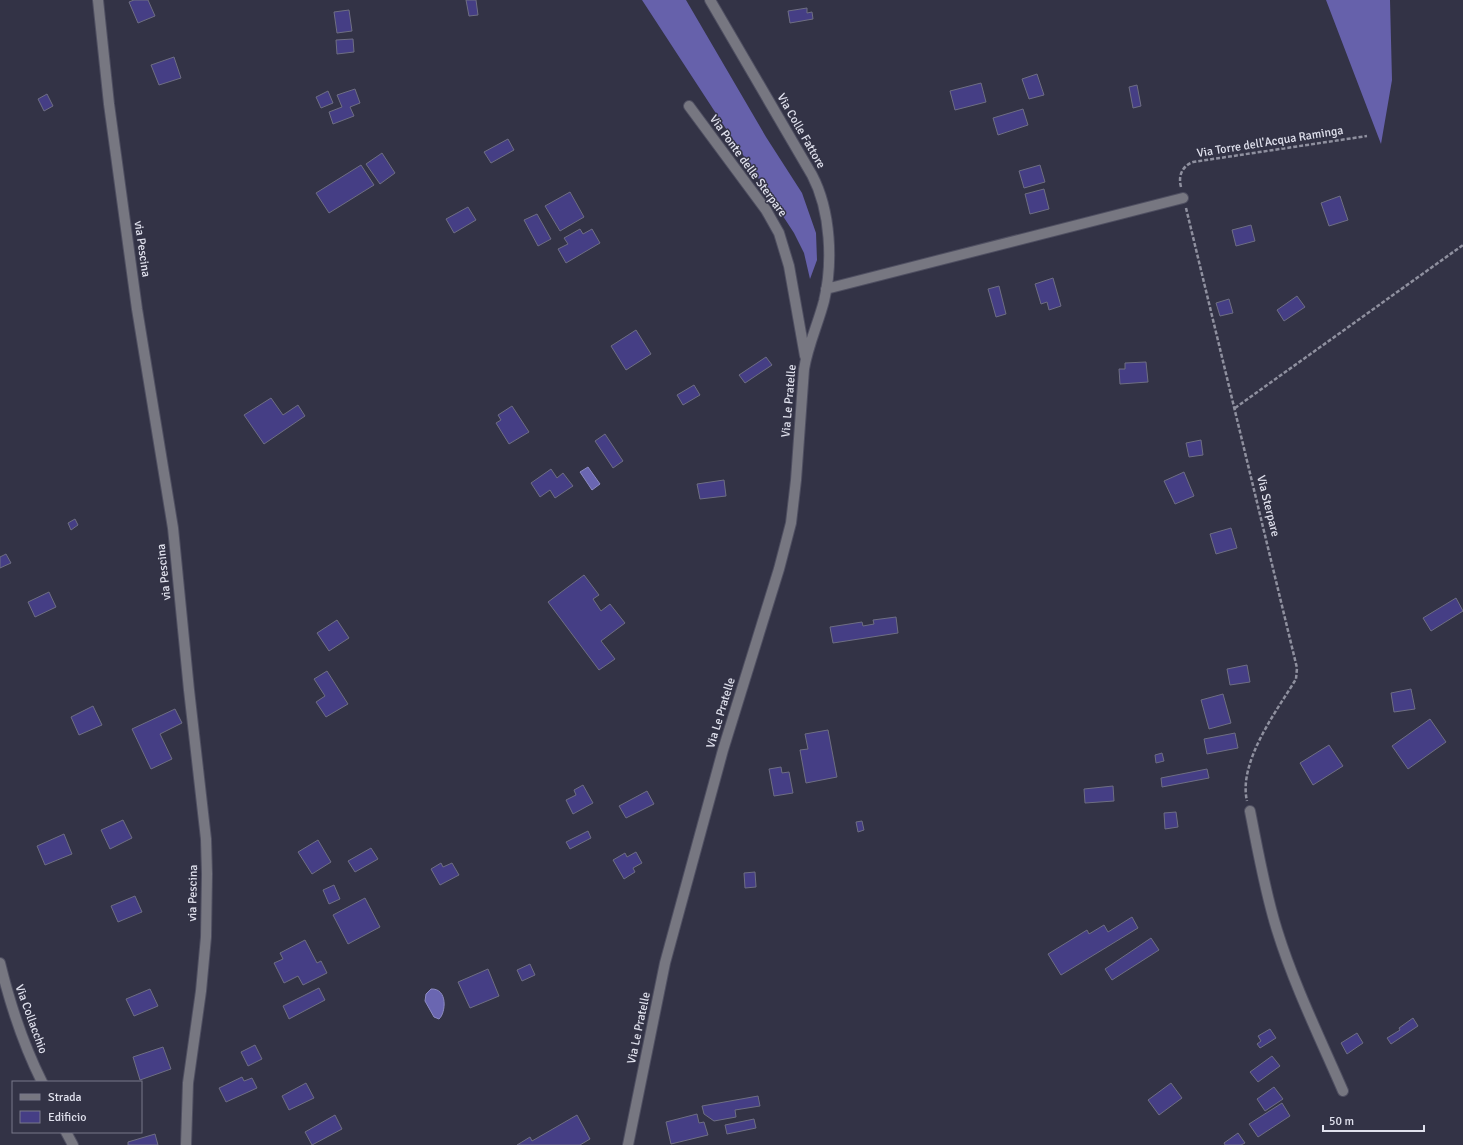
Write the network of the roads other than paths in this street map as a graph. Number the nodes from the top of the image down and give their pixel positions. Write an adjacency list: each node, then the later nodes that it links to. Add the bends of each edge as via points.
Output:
1 (98, 0): 13 (street, via Pescina, via 109,104 136,302 173,528 206,831 206,937 188,1082)
2 (710, 0): 5 (street, Via Colle Fattore, via 819,191 826,217 828,243)
3 (689, 106): 6 (street, Via Ponte delle Sterpare, via 761,203 779,233 789,266)
4 (1183, 198): 5 (street)
5 (826, 288): 6 (street, Via Le Pratelle)
6 (806, 360): 14 (street, Via Le Pratelle, via 791,523 723,750 665,964)
7 (1250, 811): 10 (street, via 1282,946 1299,992)
8 (0, 963): 9 (street, Via Collacchio, via 10,1004)
9 (42, 1081)
10 (1343, 1091)
11 (67, 1133): 12 (street)
12 (73, 1145)
13 (186, 1145)
14 (628, 1145)

